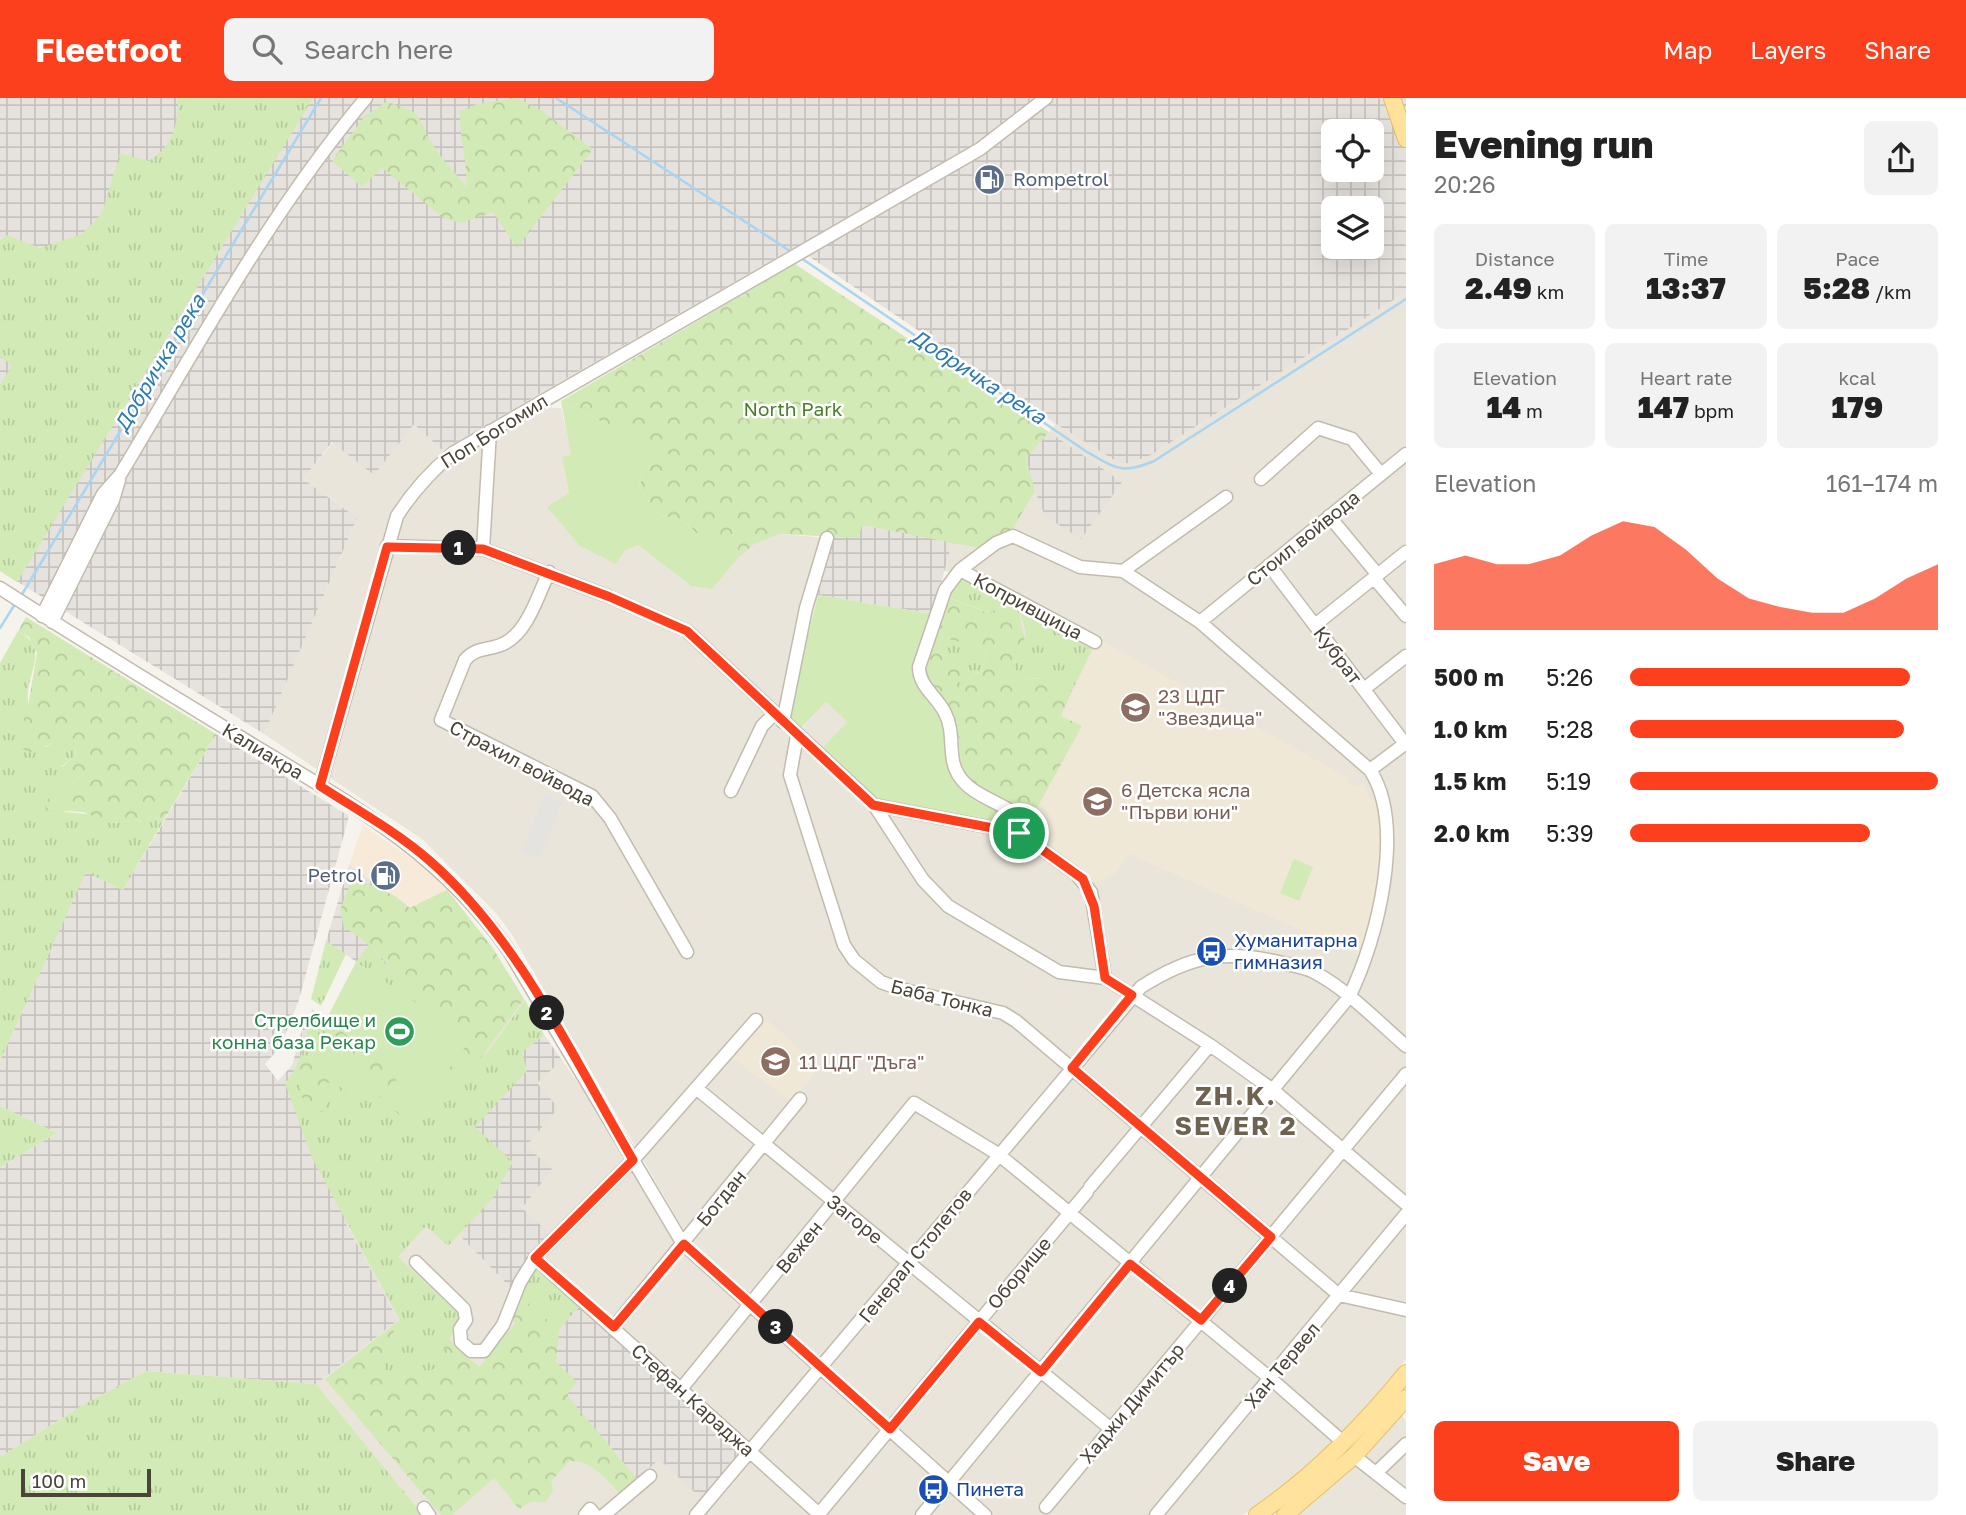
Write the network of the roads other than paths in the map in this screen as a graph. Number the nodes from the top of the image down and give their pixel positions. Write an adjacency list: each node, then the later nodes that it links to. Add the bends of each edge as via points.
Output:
1 (366, 98): 24 (street, via 288,200 120,475 113,500)
2 (1046, 98): 7 (street, Поп Богомил, via 979,149)
3 (1392, 98): 6 (main road)
4 (1402, 98): 5 (main road)
5 (1406, 109)
6 (1406, 139)
7 (490, 431): 14 (street, Поп Богомил, via 453,453 413,491 397,516); 15 (street)
8 (1406, 454): 9 (street, Стоил войвода)
9 (1381, 474): 10 (street, via 1352,439 1318,428); 12 (street, Стоил войвода)
10 (1261, 479)
11 (1226, 497): 19 (street)
12 (1329, 516): 17 (street, Стоил войвода); 21 (street)
13 (827, 538): 30 (street)
14 (387, 547): 15 (street); 34 (street, Поп Богомил)
15 (483, 549): 20 (street)
16 (1406, 552): 21 (street)
17 (1269, 565): 25 (street, Стоил войвода); 26 (street, Кубрат)
18 (960, 570): 19 (street, Копривщица, via 1013,536 1080,567); 27 (street, Копривщица); 37 (street, Копривщица, via 945,590 919,676 950,723 957,774 970,788 1021,818)
19 (1123, 571): 25 (street, Копривщица)
20 (548, 572): 30 (street, via 687,631); 38 (street, Страхил войвода, via 514,637 471,653 465,660 441,720 592,796 610,818)
21 (1376, 577): 23 (street); 26 (street)
22 (5, 591): 24 (street, Калиакра)
23 (1406, 616)
24 (47, 619): 34 (street, Калиакра)
25 (1200, 622): 33 (street, Копривщица)
26 (1315, 625): 29 (street, Кубрат)
27 (1095, 642)
28 (1406, 656): 29 (street)
29 (1364, 690): 32 (street, Кубрат)
30 (778, 718): 31 (street); 35 (street, via 762,726)
31 (797, 736): 36 (street); 45 (street, Баба Тонка, via 790,775 844,946 854,960 881,982 900,989 1003,1013)
32 (1406, 744): 33 (street)
33 (1370, 770): 41 (street, Копривщица, via 1386,789 1391,805 1392,873 1369,957)
34 (320, 786): 54 (street, Калиакра, via 429,860 483,914)
35 (731, 791)
36 (873, 805): 37 (street); 39 (street, via 923,880 948,906 1059,972)
37 (1019, 833): 39 (street, via 1088,887)
38 (687, 952)
39 (1105, 978): 40 (street)
40 (1132, 995): 41 (street, Генерал Столетов, via 1178,967 1245,954 1311,971); 43 (street); 45 (street, Генерал Столетов)
41 (1349, 997): 44 (street, Генерал Столетов); 48 (street, Копривщица)
42 (756, 1020): 47 (street)
43 (1210, 1045): 48 (street); 50 (street, Оборище)
44 (1406, 1046)
45 (1072, 1068): 50 (street, Баба Тонка); 53 (street, Генерал Столетов)
46 (1406, 1073): 52 (street, Хаджи Димитър)
47 (696, 1088): 51 (street, Загоре); 54 (street)
48 (1273, 1090): 52 (street); 55 (street, Копривщица)
49 (800, 1099): 51 (street, Богдан)
50 (1142, 1126): 55 (street, Баба Тонка); 58 (street, Оборище)
51 (764, 1144): 56 (street, Загоре); 61 (street, Богдан)
52 (1343, 1150): 57 (street); 60 (street, Хаджи Димитър)
53 (998, 1154): 56 (street, Вежен, via 914,1103); 58 (street); 64 (street, Генерал Столетов)
54 (633, 1160): 61 (street, Калиакра); 62 (street)
55 (1202, 1176): 60 (street, Баба Тонка); 65 (street, Копривщица)
56 (835, 1202): 64 (street, Загоре); 67 (street, Вежен)
57 (1406, 1203)
58 (1068, 1213): 65 (street); 70 (street, Оборище)
59 (1406, 1214): 66 (street, Хан Тервел)
60 (1271, 1237): 66 (street, Баба Тонка); 69 (street, Хаджи Димитър)
61 (684, 1244): 67 (street, Калиакра); 71 (street, Богдан)
62 (535, 1258): 63 (street, via 496,1337 478,1353 459,1336 466,1320 464,1309); 71 (street, Стефан Караджа)
63 (416, 1262)
64 (909, 1263): 70 (street, Загоре); 72 (street, Генерал Столетов)
65 (1130, 1264): 69 (street); 73 (street, Копривщица)
66 (1339, 1295): 68 (street); 75 (street, Хан Тервел)
67 (752, 1306): 72 (street, Калиакра); 76 (street, Вежен)
68 (1406, 1310)
69 (1201, 1320): 75 (street); 79 (street, Хаджи Димитър)
70 (979, 1322): 73 (street, Загоре); 78 (street, Оборище)
71 (614, 1327): 76 (street, Стефан Караджа)
72 (822, 1368): 78 (street, Калиакра); 82 (street, Генерал Столетов)
73 (1041, 1372): 79 (street, Загоре); 85 (street, Копривщица)
74 (1406, 1373): 81 (main road)
75 (1271, 1379): 81 (street); 95 (street, Хан Тервел)
76 (681, 1389): 82 (street, Стефан Караджа)
77 (1406, 1398): 81 (main road)
78 (890, 1429): 85 (street, Калиакра); 88 (street, Оборище)
79 (1111, 1429): 87 (street, Хаджи Димитър)
80 (1406, 1444): 83 (street)
81 (1349, 1450): 83 (street); 96 (main road); 97 (main road)
82 (751, 1453): 88 (street, Стефан Караджа); 92 (street, Генерал Столетов)
83 (1376, 1473): 86 (street)
84 (649, 1476): 91 (street)
85 (949, 1483): 93 (street, Копривщица); 94 (street, Калиакра)
86 (1406, 1497)
87 (1046, 1507)
88 (819, 1514)
89 (585, 1515): 90 (street, via 590,1509)
90 (595, 1515)
91 (604, 1515)
92 (696, 1515)
93 (922, 1515)
94 (985, 1515)
95 (1156, 1515)
96 (1257, 1515)
97 (1285, 1515)

